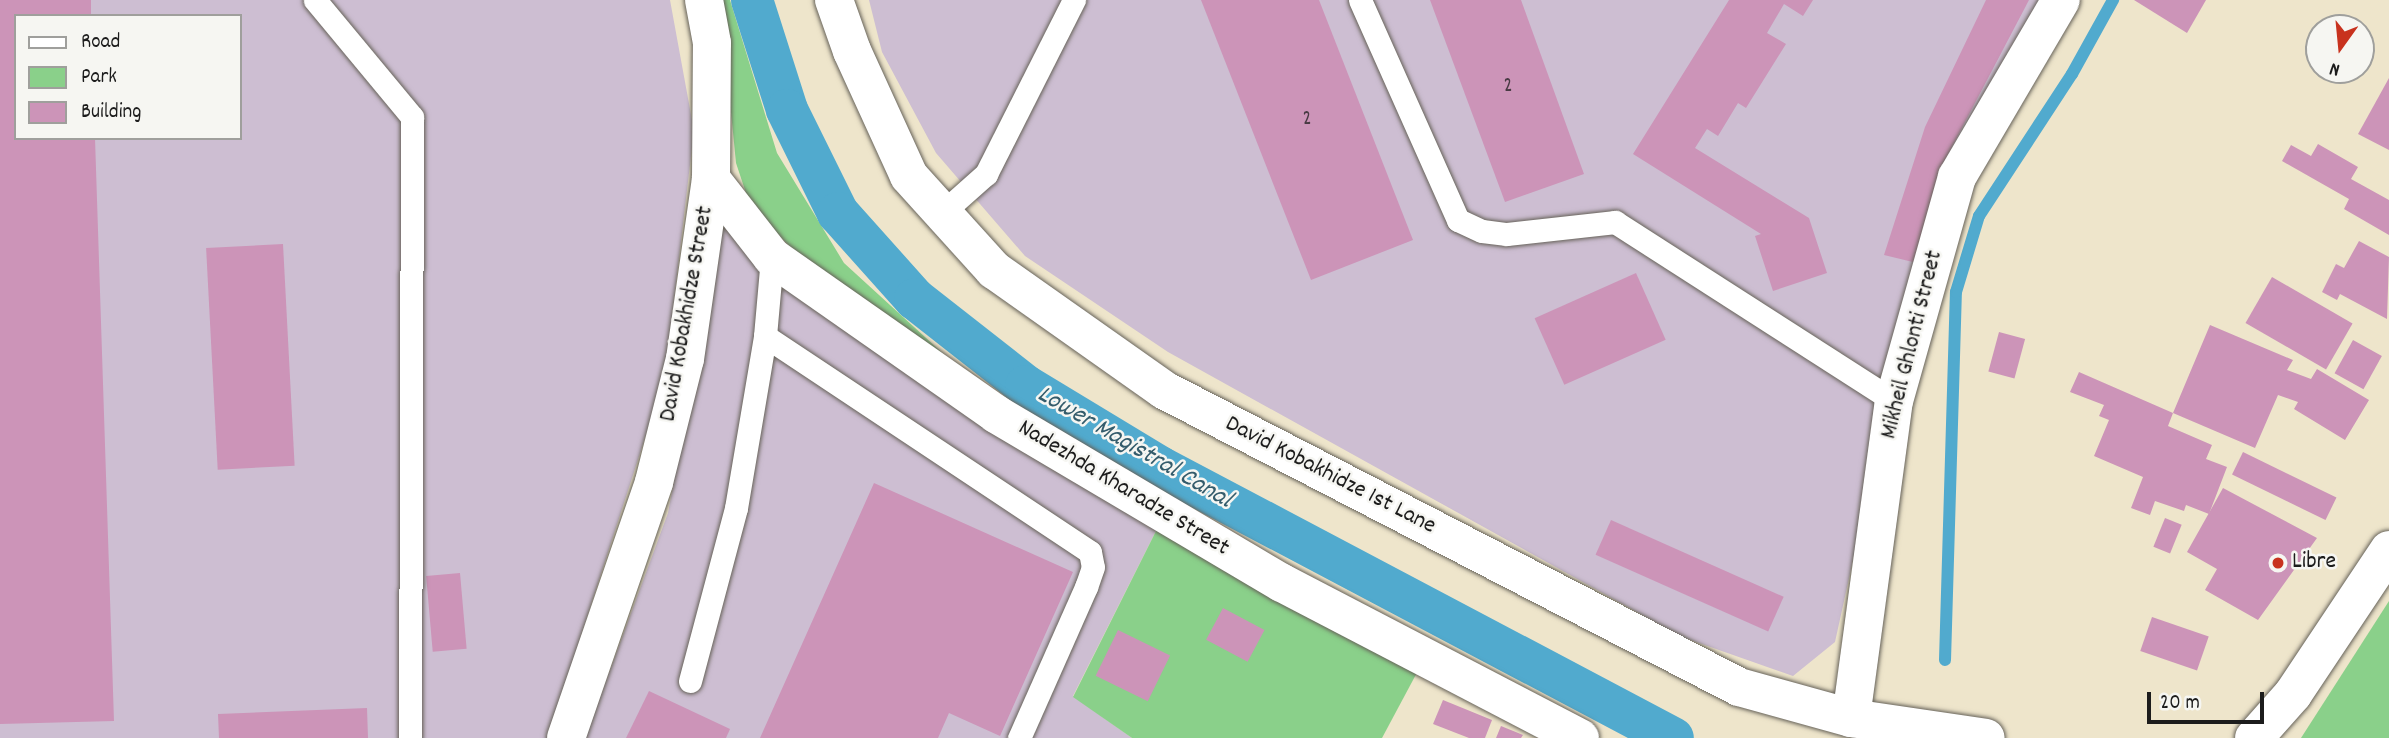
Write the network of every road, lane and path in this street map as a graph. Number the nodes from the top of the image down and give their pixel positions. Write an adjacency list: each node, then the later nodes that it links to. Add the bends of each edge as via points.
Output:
1 (315, 0): 15 (lane, via 412,117)
2 (704, 0): 7 (street, David Kobakhidze Street, via 712,44)
3 (834, 0): 8 (street, David Kobakhidze 1st Lane, via 909,176)
4 (1074, 0): 8 (lane, via 986,174)
5 (1360, 0): 11 (lane, via 1458,220 1482,231 1507,234 1615,222)
6 (2060, 0): 11 (street, Mikheil Ghlonti Street, via 1957,177)
7 (712, 179): 9 (street, Nadezhda Kharadze Street); 16 (street, David Kobakhidze Street, via 685,359 654,482)
8 (942, 213): 14 (street, David Kobakhidze 1st Lane, via 994,271 1164,390 1686,662 1739,687)
9 (772, 257): 10 (lane); 18 (street, Nadezhda Kharadze Street, via 1020,428 1282,583)
10 (765, 336): 13 (lane, via 736,508); 17 (lane, via 1090,552 1093,567 1086,586)
11 (1894, 401): 14 (street, Mikheil Ghlonti Street)
12 (2389, 550): 20 (street, via 2293,694)
13 (690, 681)
14 (1851, 718): 19 (street, David Kobakhidze 1st Lane)
15 (410, 738)
16 (566, 738)
17 (1018, 738)
18 (1580, 738)
19 (1986, 738)
20 (2254, 738)

